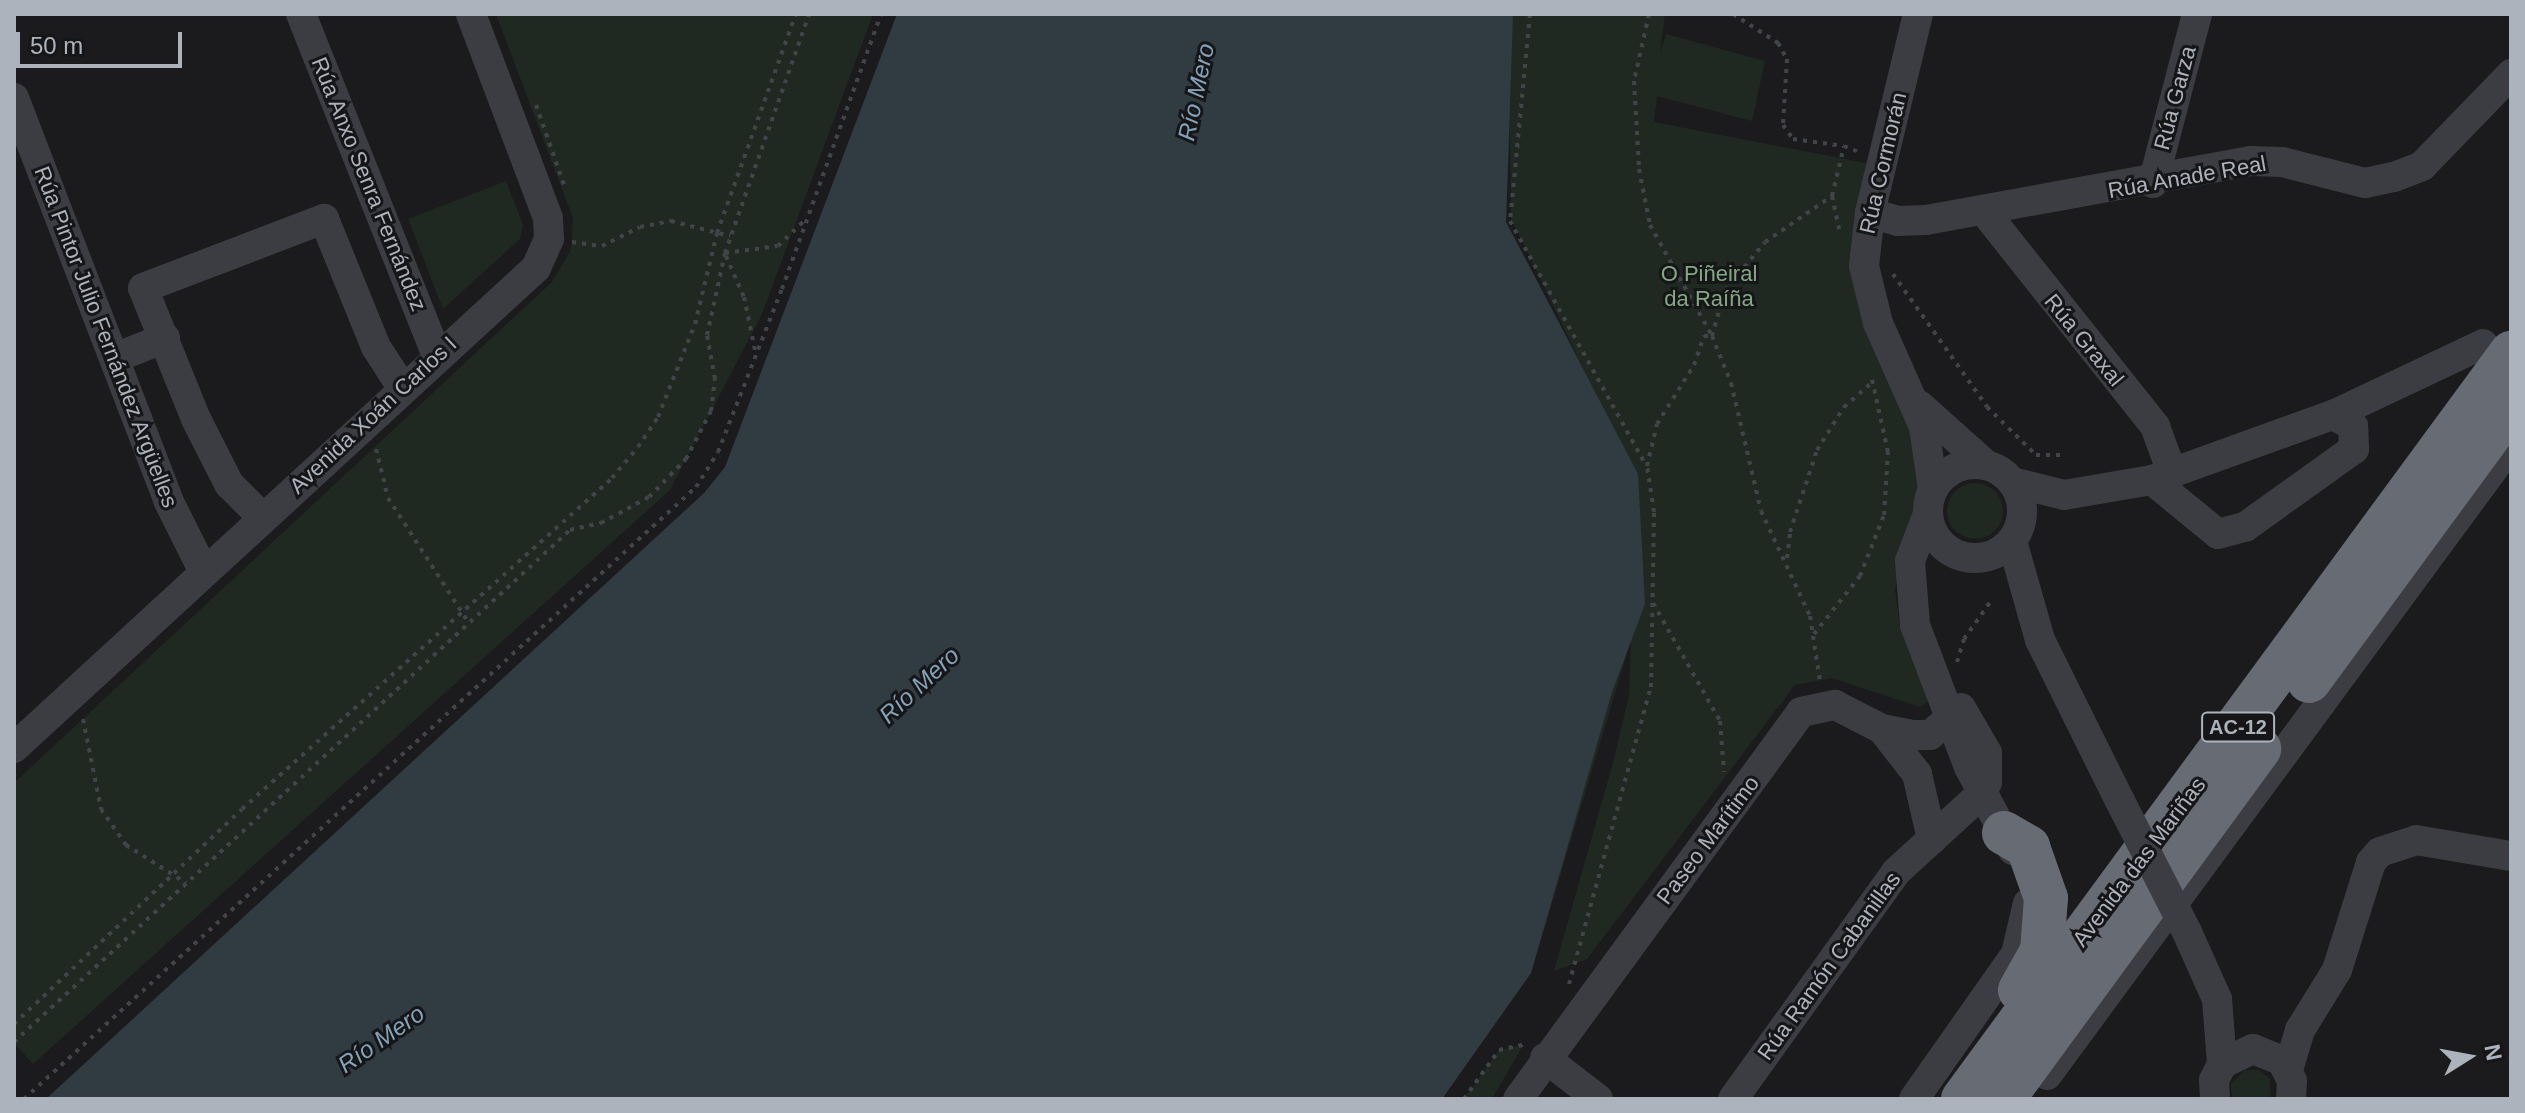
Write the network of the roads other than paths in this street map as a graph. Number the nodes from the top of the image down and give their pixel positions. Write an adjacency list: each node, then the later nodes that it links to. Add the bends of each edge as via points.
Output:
1 (301, 14): 12 (street, Rúa Anxo Senra Fernández)
2 (471, 14): 12 (street, Avenida Xoán Carlos I, via 528,159 548,218 549,239 536,268)
3 (1918, 14): 9 (street, Rúa Cormorán)
4 (2197, 14): 7 (street, Rúa Garza)
5 (2511, 74): 7 (street, Rúa Anade Real, via 2434,155 2394,177 2365,183 2282,162 2251,161)
6 (14, 98): 13 (street, Rúa Pintor Julio Fernández Argüelles)
7 (2153, 183): 8 (street, Rúa Anade Real)
8 (1984, 211): 9 (street, Rúa Anade Real); 20 (street, Rúa Graxal, via 2155,426)
9 (1867, 228): 15 (street, Rúa Cormorán, via 1864,266 1878,323)
10 (165, 338): 13 (street); 14 (street, via 143,288 324,219 376,347); 24 (street, via 229,484)
11 (2502, 339): 17 (street); 50 (highway, Avenida das Mariñas / AC-12)
12 (436, 354): 14 (street, Avenida Xoán Carlos I)
13 (115, 358): 27 (street, Rúa Pintor Julio Fernández Argüelles, via 168,500)
14 (401, 386): 24 (street, Avenida Xoán Carlos I)
15 (1916, 401): 19 (street, Rúa Cormorán); 23 (street, Rúa Cormorán, via 1928,442)
16 (2511, 406): 44 (highway, Avenida das Mariñas / AC-12)
17 (2333, 415): 20 (street); 20 (street, via 2353,426 2354,449 2245,527 2218,534)
18 (2511, 445): 44 (street)
19 (1986, 465): 21 (street); 23 (street, via 1961,465)
20 (2162, 476): 22 (street)
21 (2012, 482): 22 (street, via 2045,492); 25 (street, via 2021,503)
22 (2088, 493): 25 (street)
23 (1930, 501): 26 (street, via 1936,538); 28 (street, via 1910,561)
24 (263, 518): 27 (street, Avenida Xoán Carlos I)
25 (2016, 533): 26 (street, via 1996,553); 29 (street)
26 (1967, 556): 28 (street, via 1926,576); 29 (street)
27 (204, 572): 33 (street, Avenida Xoán Carlos I)
28 (1913, 609): 30 (street)
29 (2040, 640): 38 (street, bridge)
30 (1927, 656): 31 (street); 34 (street, via 1987,753 1987,782)
31 (1950, 718): 32 (street, Paseo Marítimo, via 1930,735); 34 (street)
32 (1882, 729): 36 (street, via 1917,774); 41 (street, Paseo Marítimo, via 1835,705 1801,712)
33 (14, 748)
34 (1981, 794): 35 (street); 36 (street, Rúa Ramón Cabanillas)
35 (2004, 833): 36 (street, via 1956,832); 48 (street, via 2026,883 2026,929 2012,962); 49 (highway, via 2028,847 2043,880 2042,951)
36 (1932, 839): 47 (street, Rúa Ramón Cabanillas, via 1896,872)
37 (2511, 856): 39 (street, via 2416,840 2380,852 2371,862 2337,970)
38 (2209, 979): 40 (street); 42 (street, via 2222,1025)
39 (2311, 1012): 40 (street); 43 (street)
40 (2259, 1048): 42 (street); 43 (street)
41 (1545, 1058): 45 (street, Paseo Marítimo); 46 (street)
42 (2211, 1085)
43 (2290, 1085)
44 (2029, 1095)
45 (1518, 1099)
46 (1598, 1099)
47 (1733, 1099)
48 (1914, 1099)
49 (1941, 1099)
50 (1963, 1099)

